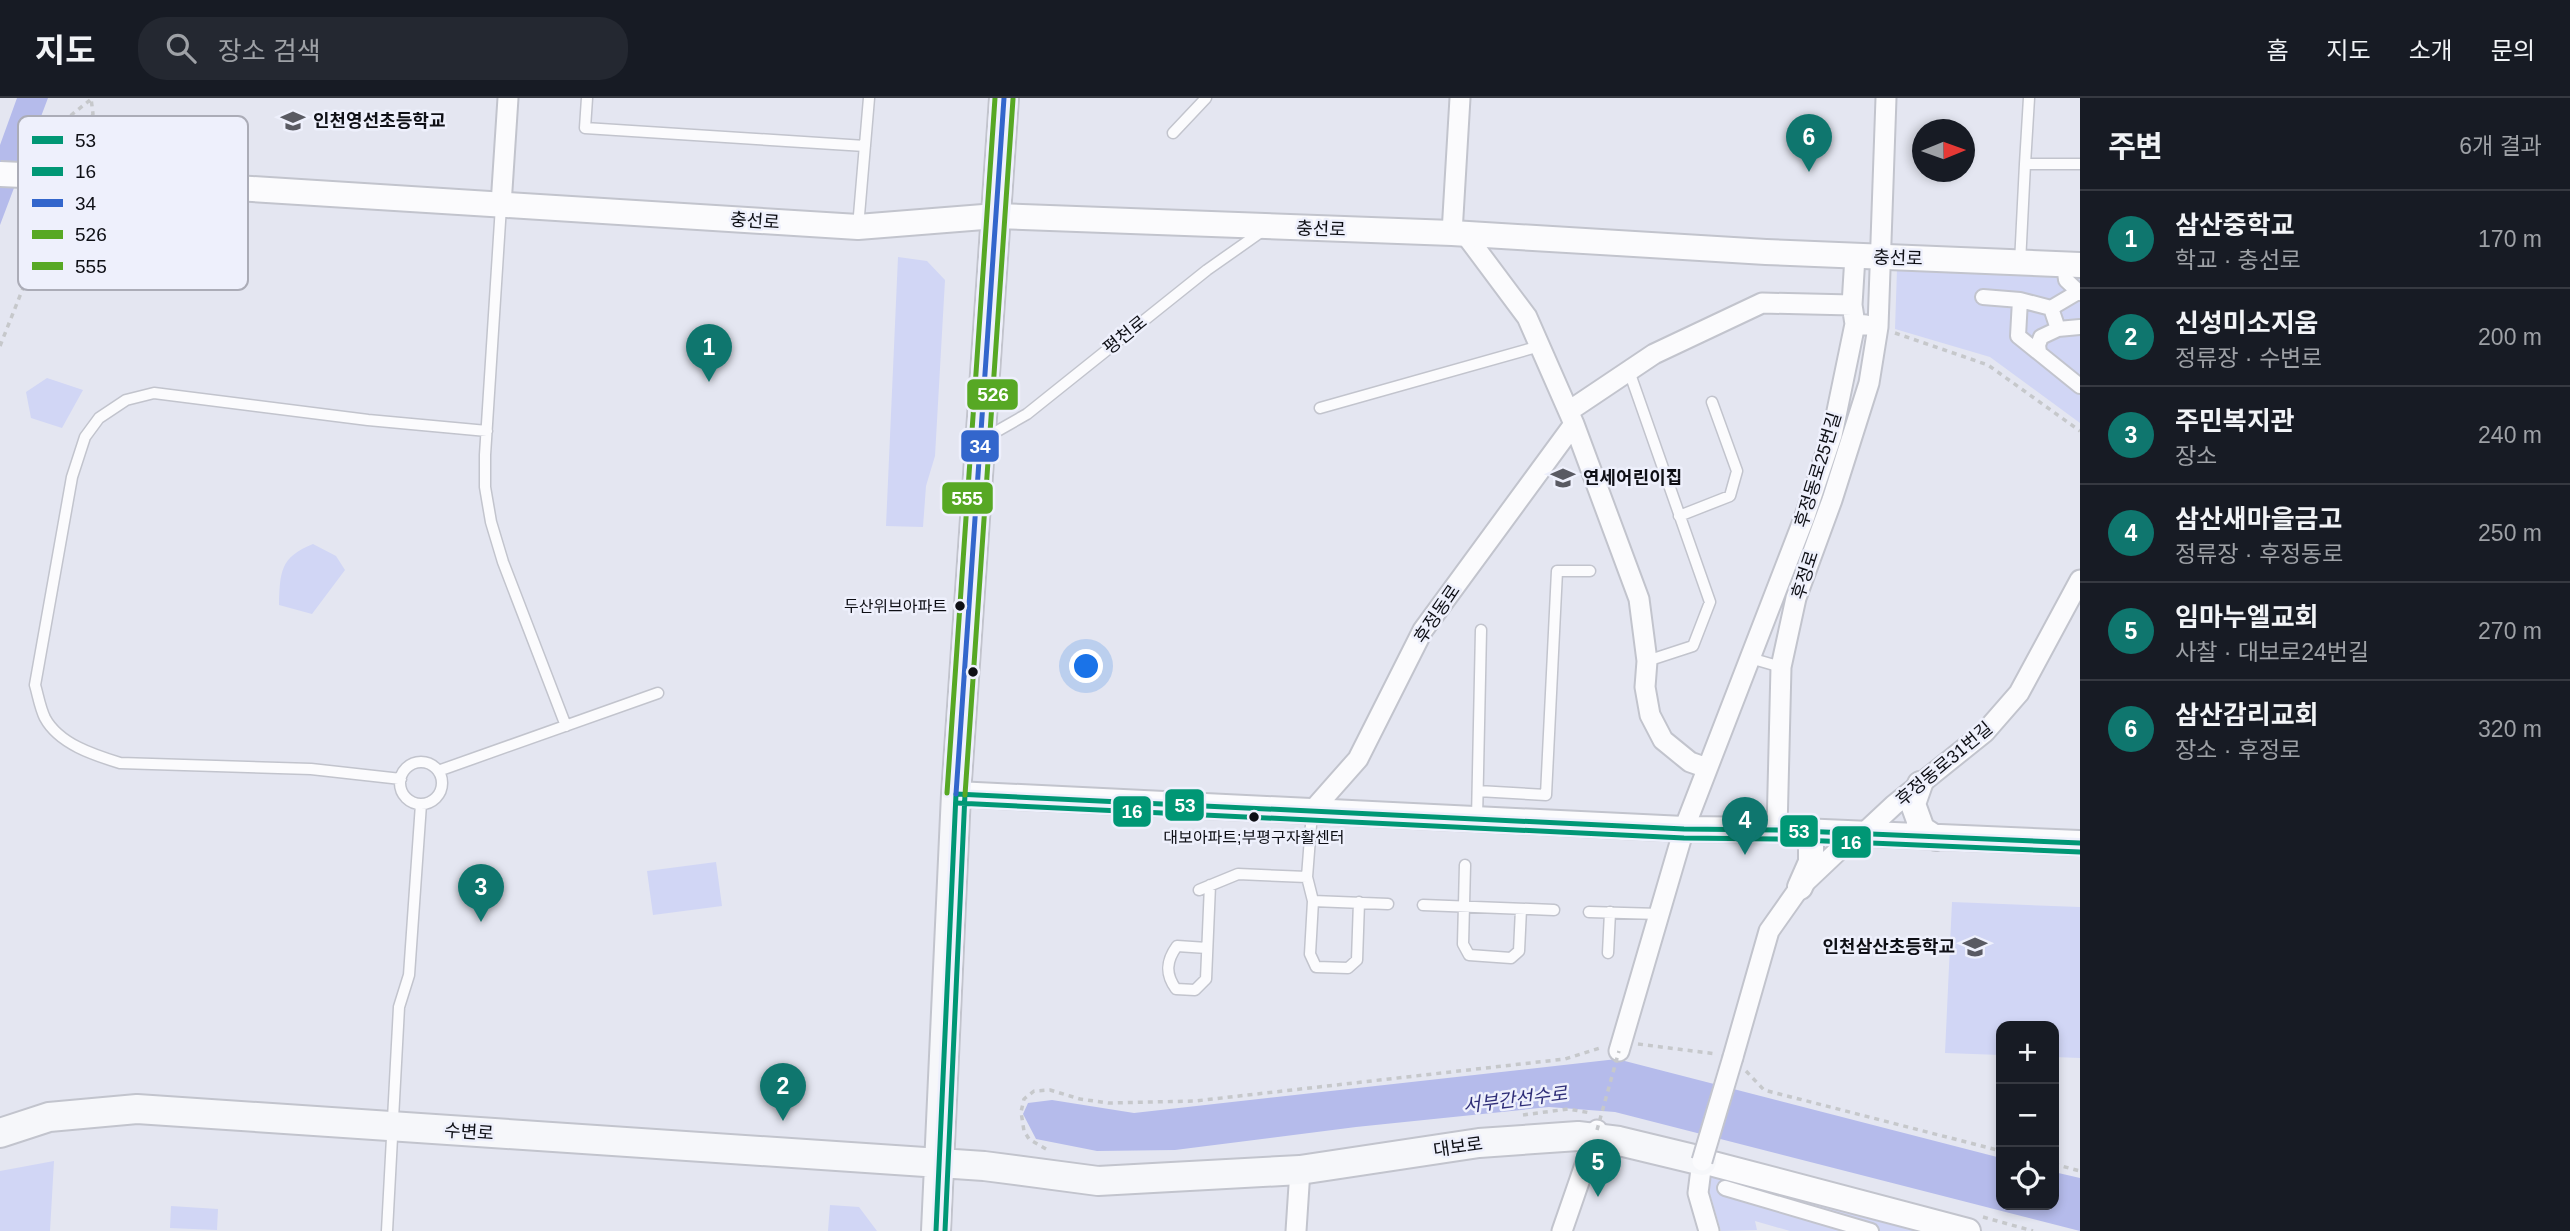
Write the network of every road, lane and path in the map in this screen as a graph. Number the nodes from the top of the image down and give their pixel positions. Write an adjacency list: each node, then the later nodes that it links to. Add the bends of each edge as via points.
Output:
1 (508, 98): 18 (street)
2 (587, 98): 12 (lane, via 585,128)
3 (869, 98): 12 (lane)
4 (1004, 98): 19 (main road)
5 (1206, 98): 11 (lane)
6 (1460, 98): 22 (street)
7 (1886, 98): 24 (street, 후정로)
8 (2029, 98): 13 (lane)
9 (91, 99): 10 (path)
10 (70, 116)
11 (1174, 133)
12 (865, 146): 20 (lane)
13 (2025, 164): 14 (lane); 25 (lane)
14 (2080, 164)
15 (0, 174): 16 (street, 충선로, bridge)
16 (18, 175)
17 (248, 189): 18 (street, 충선로, bridge)
18 (501, 205): 20 (street, 충선로); 44 (lane)
19 (996, 216): 20 (street, 충선로); 21 (street, 충선로); 46 (main road)
20 (858, 227)
21 (1267, 228): 22 (street, 충선로); 46 (lane, 평천로, via 1207,270 1027,414)
22 (1459, 234): 23 (street, 충선로); 37 (street, via 1527,317)
23 (1855, 256): 24 (street, 충선로); 32 (street)
24 (1882, 257): 25 (street, 충선로); 33 (street, 후정로)
25 (2020, 263): 26 (street, 충선로)
26 (2072, 264): 28 (street, via 2066,280)
27 (21, 290): 36 (path)
28 (2079, 293): 31 (street)
29 (1983, 297): 30 (street)
30 (2020, 300): 31 (street); 38 (street, via 2018,336)
31 (2051, 308): 35 (street)
32 (1853, 314): 33 (street); 39 (street, via 1762,303 1654,354); 51 (street, 후정동로25번길, via 1832,435)
33 (1878, 327): 45 (path, via 1989,365); 53 (street, 후정로, via 1869,383 1796,598)
34 (2080, 327): 35 (street)
35 (2058, 330): 38 (street, via 2041,337)
36 (0, 346)
37 (1539, 346): 42 (lane); 43 (street)
38 (2039, 352): 40 (street)
39 (1629, 371): 43 (street); 47 (lane)
40 (2080, 386)
41 (1712, 402): 47 (lane, via 1737,471 1730,496)
42 (1320, 408)
43 (1571, 417): 52 (street, via 1639,599); 63 (street, 후정동로, via 1423,630 1358,759)
44 (486, 431): 55 (lane, via 485,486 491,522); 58 (lane, via 154,393 126,400 99,418 85,438 72,477 35,685 45,718 67,741 120,763 311,769)
45 (2080, 431)
46 (981, 441): 61 (main road)
47 (1679, 516): 52 (lane, via 1710,602 1693,646)
48 (1590, 571): 60 (lane, via 1558,571 1546,795)
49 (2080, 580): 59 (street, 후정동로31번길, via 2019,693 1985,732)
50 (1481, 630): 60 (lane)
51 (1750, 658): 53 (lane); 56 (street, 후정동로25번길)
52 (1647, 661): 56 (street, via 1644,687 1650,715 1663,740 1690,762)
53 (1780, 667): 66 (street, 후정로)
54 (658, 693): 55 (lane)
55 (566, 726): 57 (lane)
56 (1707, 768): 65 (street, 후정동로25번길)
57 (438, 771): 58 (lane, via 419,762 406,769); 62 (lane, via 441,792 433,801)
58 (401, 779): 62 (lane, via 404,796)
59 (1920, 785): 67 (street, 후정동로31번길); 68 (street, via 1913,804 1922,829)
60 (1478, 792): 64 (lane)
61 (956, 794): 63 (street); 97 (main road)
62 (421, 804): 91 (lane, via 409,975 399,1007)
63 (1312, 811): 64 (street); 71 (lane)
64 (1477, 819): 65 (street)
65 (1684, 829): 66 (street); 84 (street)
66 (1787, 830): 67 (street); 73 (street, via 1811,841 1811,862)
67 (1864, 833): 68 (street); 73 (street, 후정동로31번길)
68 (1936, 838): 69 (street)
69 (2080, 843)
70 (1465, 866): 79 (lane)
71 (1307, 877): 72 (lane, via 1238,874); 75 (lane)
72 (1210, 885): 74 (lane); 85 (lane)
73 (1800, 887): 88 (street, 후정동로31번길, via 1769,931)
74 (1199, 890)
75 (1313, 901): 76 (lane); 76 (lane, via 1310,954 1316,967 1348,968 1357,960)
76 (1359, 902): 77 (lane)
77 (1388, 904)
78 (1423, 905): 79 (lane)
79 (1464, 906): 80 (lane); 80 (lane, via 1463,944 1469,955 1511,958 1519,951)
80 (1521, 909): 81 (lane)
81 (1554, 910)
82 (1589, 912): 83 (lane)
83 (1610, 912): 84 (lane); 86 (lane)
84 (1659, 914): 87 (street)
85 (1207, 948): 85 (lane, via 1206,979 1195,990 1176,989 1168,978 1169,957 1177,946)
86 (1608, 953)
87 (1621, 1047): 88 (path); 93 (path, bridge); 95 (path, via 1565,1059 1195,1101 1108,1102 1034,1091 1024,1099 1024,1131)
88 (1733, 1056): 94 (path, via 1764,1090); 96 (street, 후정동로31번길, bridge)
89 (1549, 1113): 90 (path)
90 (1511, 1117)
91 (392, 1127): 92 (main road, 수변로, via 137,1109 49,1117); 97 (main road, 수변로); 102 (lane)
92 (0, 1133)
93 (1595, 1133): 96 (main road, 대보로); 99 (main road, 대보로, via 1479,1143); 105 (street)
94 (1996, 1150)
95 (1051, 1151)
96 (1702, 1161): 106 (street, 후정동로31번길, via 1698,1193); 108 (street, 대보로)
97 (940, 1162): 99 (main road, 대보로, via 1098,1181); 103 (main road)
98 (2059, 1165): 100 (path)
99 (1300, 1170): 104 (street)
100 (2080, 1171)
101 (1725, 1188): 107 (street)
102 (387, 1231)
103 (936, 1231)
104 (1296, 1231)
105 (1562, 1231)
106 (1709, 1231)
107 (1871, 1231)
108 (1968, 1231)

